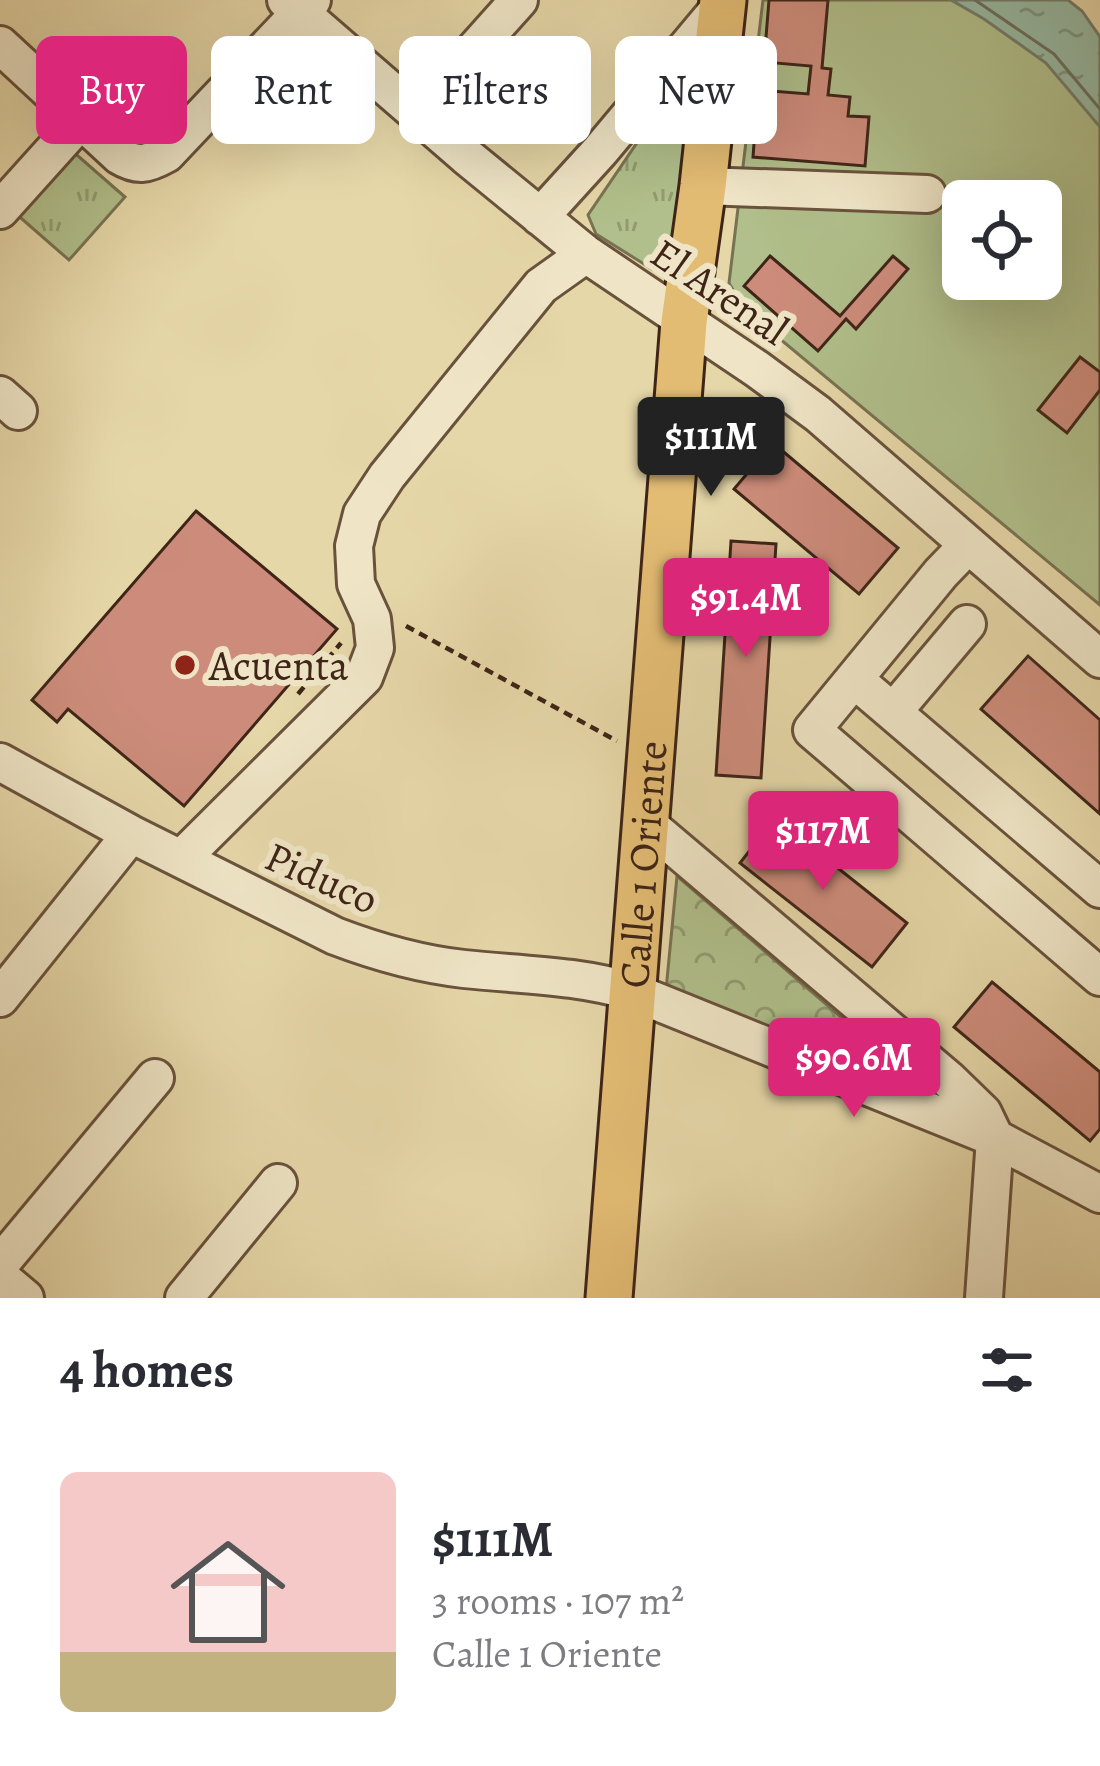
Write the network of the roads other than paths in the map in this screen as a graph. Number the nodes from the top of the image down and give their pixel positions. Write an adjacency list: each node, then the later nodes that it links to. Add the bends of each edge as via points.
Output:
1 (519, 0): 4 (street)
2 (723, 2): 13 (main road, Calle 1 Oriente); 16 (street)
3 (300, 4): 7 (street, El Arenal); 8 (street)
4 (487, 36)
5 (0, 45): 6 (street)
6 (36, 79)
7 (399, 97)
8 (187, 130)
9 (59, 144): 15 (street)
10 (106, 144): 11 (street, via 134,165 152,163)
11 (175, 144)
12 (453, 144): 16 (street, El Arenal)
13 (703, 186): 14 (street); 19 (main road, Calle 1 Oriente)
14 (927, 194)
15 (0, 210)
16 (549, 224): 17 (street, El Arenal); 18 (street)
17 (586, 254): 18 (street); 19 (street, El Arenal)
18 (541, 286): 28 (street, via 362,514 356,584 375,648 364,677)
19 (684, 322): 20 (street, El Arenal, via 818,415); 26 (main road, Calle 1 Oriente)
20 (968, 545): 22 (street, El Arenal); 23 (street)
21 (967, 624): 24 (street)
22 (1100, 658)
23 (854, 679): 24 (street); 30 (street, via 812,730)
24 (893, 712): 29 (street)
25 (0, 762): 27 (street, Piduco)
26 (646, 823): 31 (main road, Calle 1 Oriente); 34 (street, via 949,1080 983,1113)
27 (131, 834): 28 (street, Piduco); 32 (street)
28 (181, 860): 31 (street, Piduco, via 365,948)
29 (1100, 889)
30 (1100, 977)
31 (633, 992): 34 (street, Piduco); 41 (main road, Calle 1 Oriente)
32 (0, 998)
33 (155, 1078): 37 (street)
34 (994, 1138): 36 (street, Piduco); 42 (street)
35 (278, 1183): 40 (street)
36 (1100, 1194)
37 (0, 1264)
38 (0, 1277): 39 (street)
39 (26, 1298)
40 (184, 1298)
41 (609, 1298)
42 (984, 1298)

